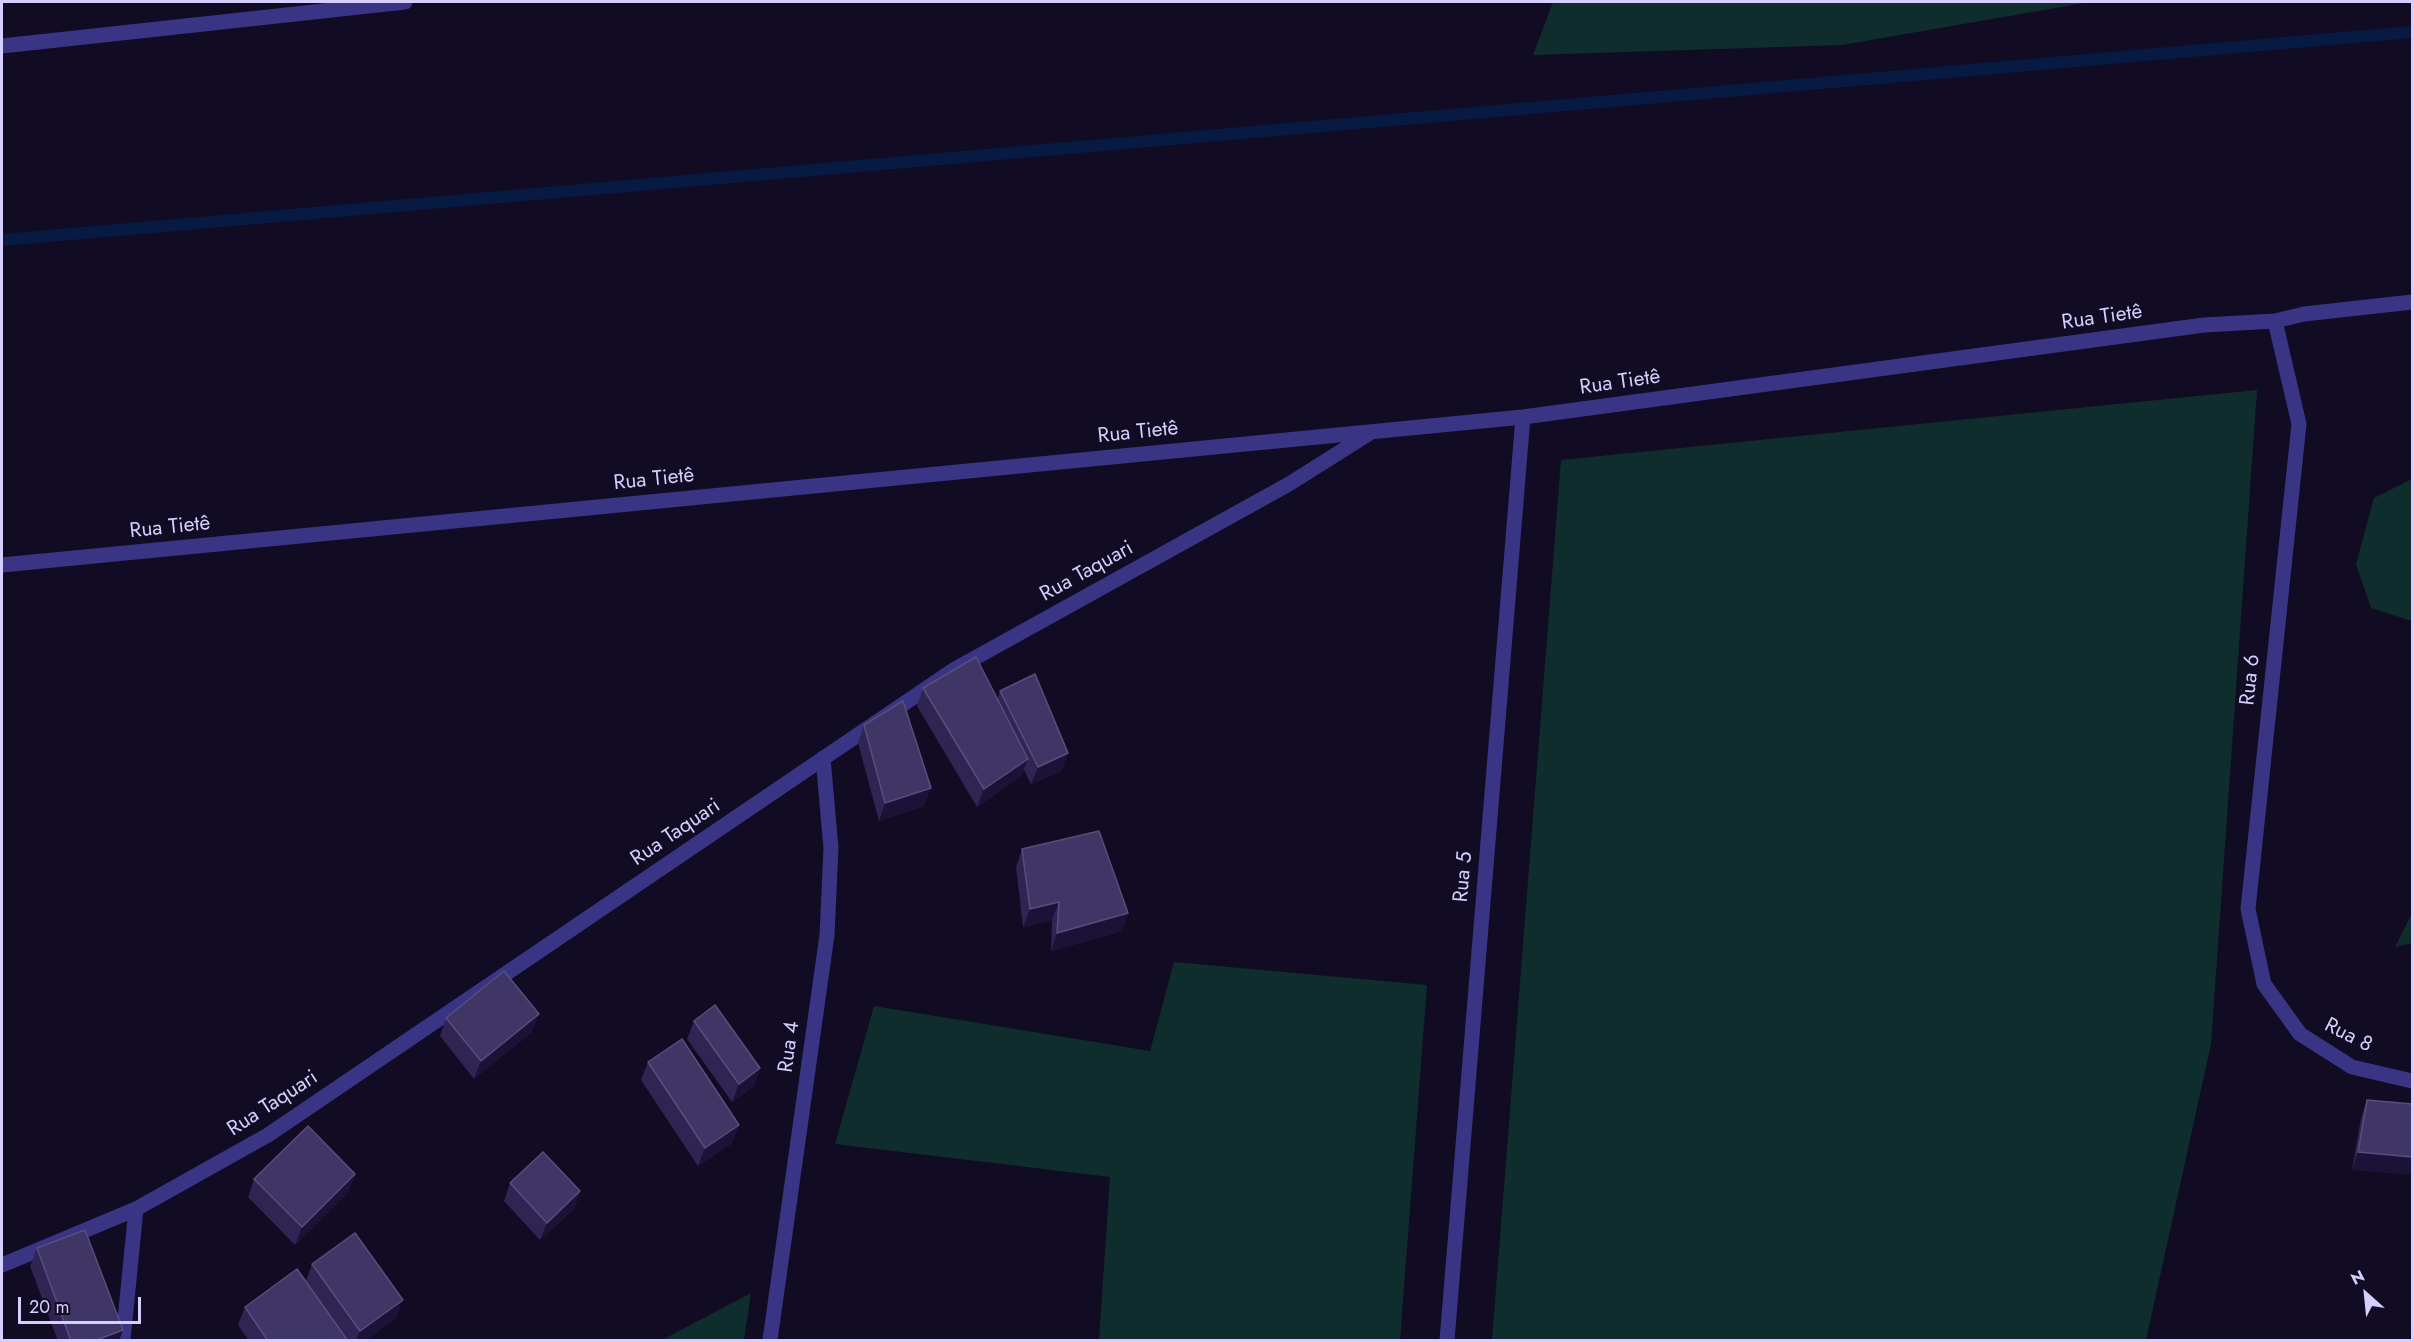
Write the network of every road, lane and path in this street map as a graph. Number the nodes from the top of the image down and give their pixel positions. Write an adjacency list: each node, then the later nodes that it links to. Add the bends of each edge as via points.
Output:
1 (405, 2): 2 (street)
2 (2, 46)
3 (2412, 302): 4 (street, Rua Tietê)
4 (2275, 321): 5 (street, Rua Tietê, via 2204,325); 9 (street, Rua 6, via 2299,424 2248,909 2264,984)
5 (1522, 417): 6 (street, Rua Tietê); 15 (street, Rua 5)
6 (1373, 432): 7 (street, Rua Tietê); 8 (street, Rua Taquari, via 955,669)
7 (2, 565)
8 (823, 758): 11 (street, Rua Taquari, via 268,1135); 14 (street, Rua 4, via 831,848 827,935)
9 (2300, 1034): 10 (street, Rua 8, via 2352,1067)
10 (2412, 1081)
11 (136, 1209): 12 (street, Rua Taquari); 13 (street)
12 (2, 1265)
13 (123, 1341)
14 (770, 1341)
15 (1448, 1341)

